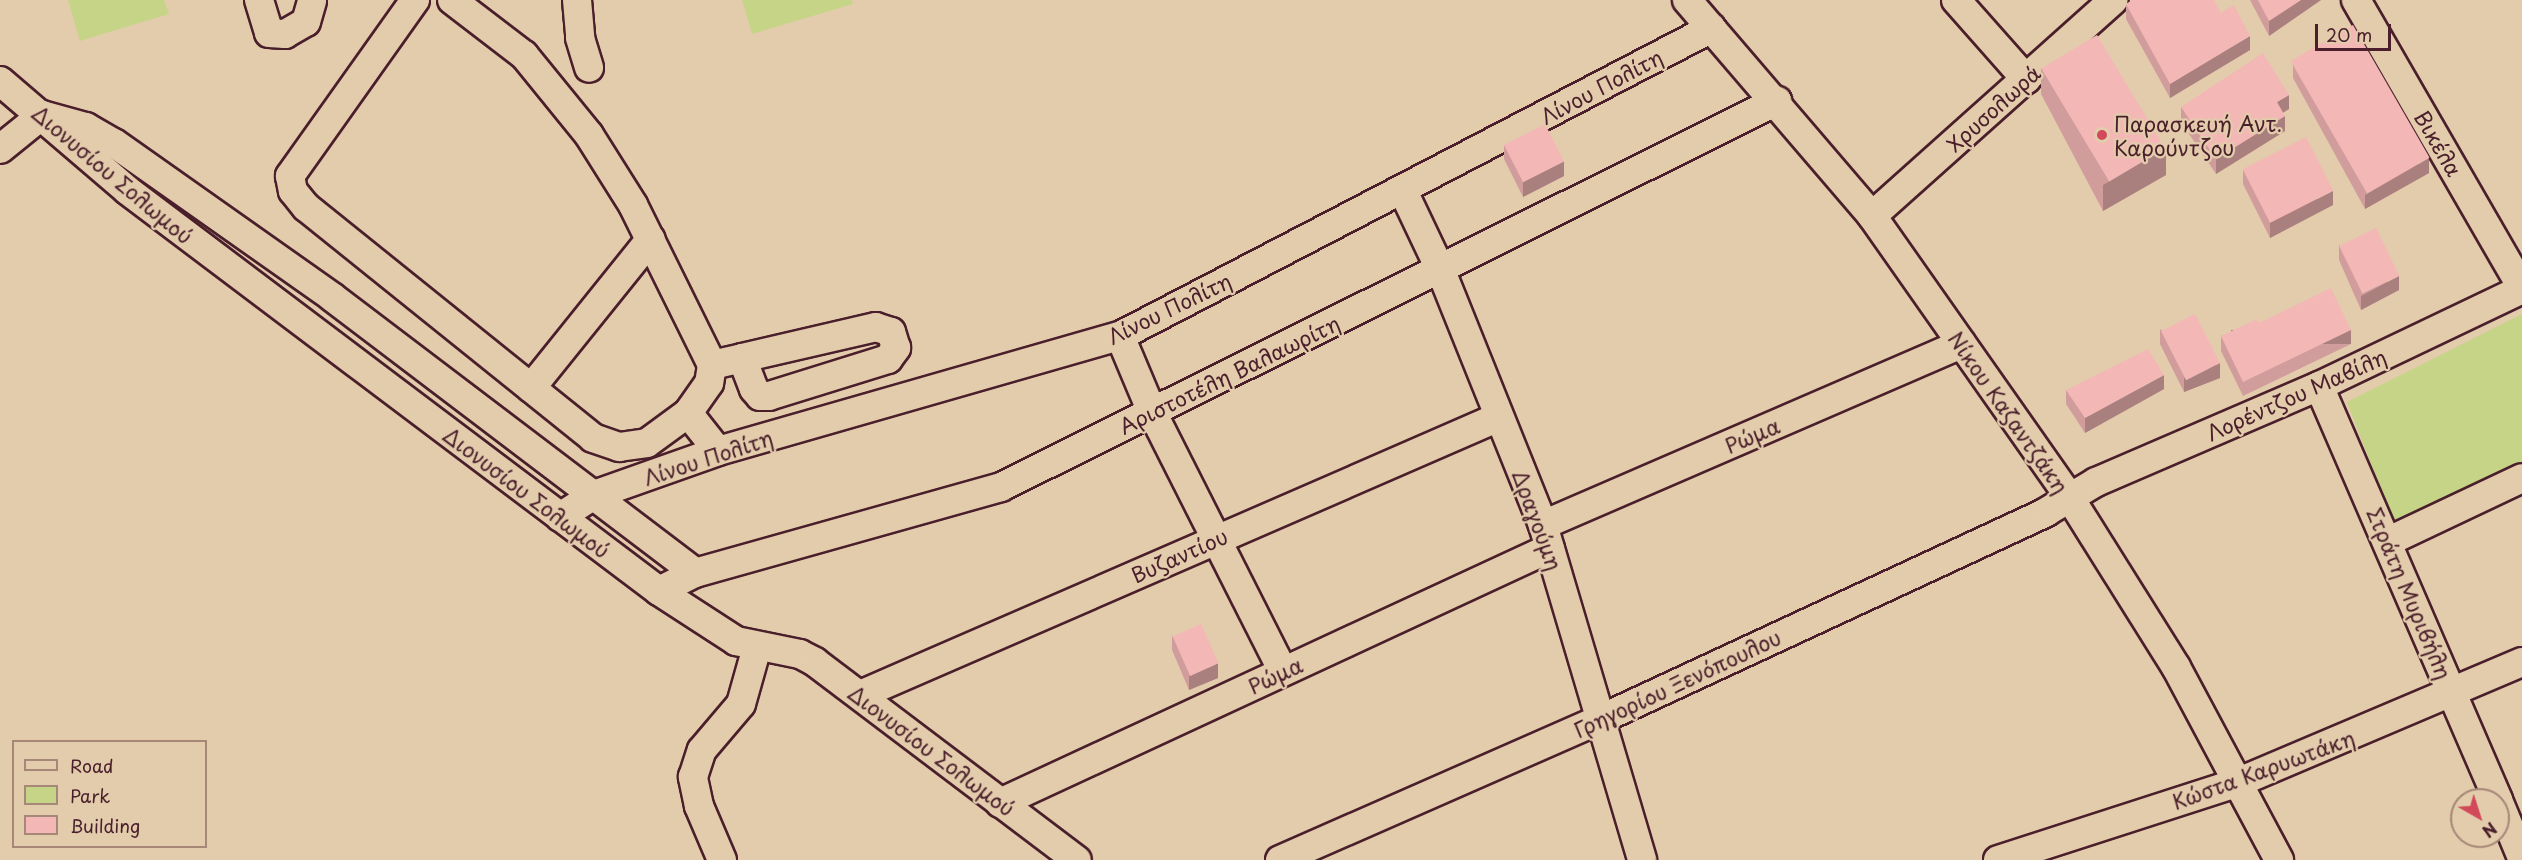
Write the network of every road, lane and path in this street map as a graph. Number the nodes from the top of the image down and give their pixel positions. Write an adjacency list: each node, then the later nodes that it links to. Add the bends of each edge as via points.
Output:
1 (260, 0): 2 (street, via 269,33 285,34 306,22)
2 (314, 0)
3 (415, 0): 27 (street, via 290,176 293,191 306,207)
4 (452, 0): 19 (street, via 524,55 589,135)
5 (577, 0): 11 (street, via 580,38)
6 (1687, 0): 10 (street, Νίκου Καζαντζάκη)
7 (1956, 0): 12 (street)
8 (2114, 0): 12 (street, Χρυσολωρά)
9 (2356, 0): 21 (street, Βικέλα)
10 (1712, 28): 14 (street, Νίκου Καζαντζάκη); 17 (street, Λίνου Πολίτη)
11 (589, 68)
12 (2026, 79): 18 (street, Χρυσολωρά)
13 (0, 81): 15 (street, Διονυσίου Σολωμού)
14 (1777, 101): 18 (street, Νίκου Καζαντζάκη); 20 (street, Αριστοτέλη Βαλαωρίτη)
15 (42, 115): 16 (street); 33 (street, via 86,127 114,143 332,297); 35 (street, Διονυσίου Σολωμού, via 127,190)
16 (0, 149)
17 (1403, 190): 20 (street, Δραγούμη); 22 (street, Λίνου Πολίτη)
18 (1872, 216): 23 (street, Νίκου Καζαντζάκη)
19 (651, 239): 25 (street); 27 (street)
20 (1441, 271): 28 (street, Αριστοτέλη Βαλαωρίτη); 30 (street, Δραγούμη)
21 (2522, 288): 26 (street, Λορέντζου Μαβίλη)
22 (1120, 336): 28 (street); 31 (street, Λίνου Πολίτη)
23 (1962, 344): 34 (street, Νίκου Καζαντζάκη); 36 (street, Ρώμα)
24 (742, 358): 24 (street, via 754,389 760,396 769,396 888,360 896,348 891,332 876,327); 25 (street)
25 (712, 365): 29 (street, via 709,383)
26 (2319, 386): 34 (street, Λορέντζου Μαβίλη, via 2096,482); 38 (street, Στράτη Μυριβήλη)
27 (531, 388): 29 (street, via 593,438 619,447 647,443)
28 (1152, 412): 37 (street); 39 (street, Αριστοτέλη Βαλαωρίτη, via 1001,487)
29 (688, 413): 31 (street)
30 (1499, 417): 36 (street, Δραγούμη); 37 (street, Βυζαντίου)
31 (718, 451): 33 (street, Λίνου Πολίτη)
32 (2522, 478): 38 (street)
33 (594, 495): 35 (street, Λίνου Πολίτη); 39 (street)
34 (2070, 498): 46 (street, Γρηγορίου Ξενόπουλου); 47 (street, Νίκου Καζαντζάκη, via 2176,667)
35 (560, 517): 40 (street, Διονυσίου Σολωμού)
36 (1546, 537): 43 (street, Ρώμα); 46 (street, Δραγούμη)
37 (1217, 538): 43 (street); 45 (street, Βυζαντίου)
38 (2389, 542): 44 (street, Στράτη Μυριβήλη)
39 (695, 573): 40 (street, Αριστοτέλη Βαλαωρίτη)
40 (659, 591): 41 (street, Διονυσίου Σολωμού, via 718,632)
41 (757, 646): 45 (street, Διονυσίου Σολωμού, via 800,654); 52 (street, via 741,704 702,750 693,777 699,806)
42 (2522, 662): 44 (street, Κώστα Καρυωτάκη)
43 (1283, 671): 49 (street, Ρώμα)
44 (2454, 693): 47 (street, Κώστα Καρυωτάκη); 48 (street, Στράτη Μυριβήλη)
45 (860, 695): 49 (street, Διονυσίου Σολωμού)
46 (1600, 719): 54 (street, Γρηγορίου Ξενόπουλου); 55 (street, Δραγούμη)
47 (2238, 782): 56 (street, Κώστα Καρυωτάκη); 57 (street, Νίκου Καζαντζάκη)
48 (2493, 788)
49 (1000, 803): 53 (street, Διονυσίου Σολωμού)
50 (2510, 829): 51 (street, Στράτη Μυριβήλη)
51 (2522, 858)
52 (722, 860)
53 (1077, 860)
54 (1280, 860)
55 (1642, 860)
56 (1998, 860)
57 (2279, 860)

